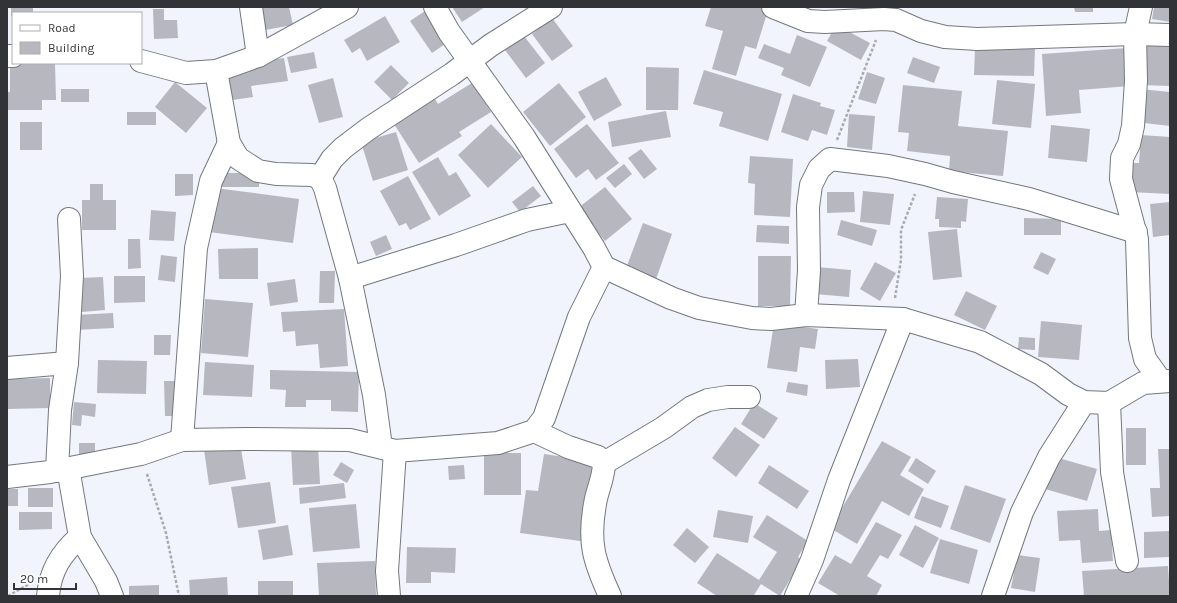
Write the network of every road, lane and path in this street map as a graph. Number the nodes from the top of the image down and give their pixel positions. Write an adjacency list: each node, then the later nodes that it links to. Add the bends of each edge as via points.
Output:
1 (251, 7): 10 (street)
2 (347, 7): 10 (street)
3 (435, 7): 12 (street)
4 (551, 7): 12 (street)
5 (773, 7): 7 (street, via 808,20 825,22)
6 (1141, 7): 8 (street)
7 (884, 19): 8 (street, via 896,20 921,31 945,37 977,39); 15 (path)
8 (1135, 34): 9 (street); 20 (street, via 1134,114 1129,144 1122,158 1121,179)
9 (1170, 35)
10 (258, 56): 13 (street)
11 (142, 60): 13 (street, via 186,73)
12 (469, 60): 17 (street, via 343,148 332,159); 18 (street, via 524,138)
13 (216, 71): 14 (street)
14 (229, 143): 17 (street, via 238,158 258,171 312,174); 32 (street, via 211,181 196,248)
15 (830, 159): 16 (street, via 888,166); 23 (street, via 819,169 810,185)
16 (925, 174): 20 (street, via 1029,199); 24 (path, via 908,207 901,230)
17 (320, 178): 22 (street)
18 (570, 211): 21 (street); 22 (street, via 528,220)
19 (69, 219): 25 (street, via 72,276)
20 (1136, 232): 27 (street, via 1140,338 1145,359)
21 (604, 267): 23 (street, via 671,298 700,308 752,318 771,319); 31 (street, via 578,316 544,418)
22 (350, 278): 33 (street)
23 (806, 315): 24 (street)
24 (897, 319): 29 (street, via 980,342 1041,374 1068,394); 45 (street, via 812,560)
25 (67, 363): 26 (street); 36 (street, via 60,410)
26 (7, 368)
27 (1165, 380): 30 (street, via 1143,383)
28 (749, 397): 35 (street, via 708,400 692,407 663,428)
29 (1084, 402): 30 (street); 46 (street, via 1049,457 1022,512)
30 (1109, 403): 39 (street, via 1112,472)
31 (534, 431): 33 (street, via 498,443); 35 (street, via 568,447 598,457)
32 (182, 440): 33 (street, via 350,440); 34 (street)
33 (388, 449): 43 (street)
34 (140, 454): 36 (street); 42 (path, via 166,533)
35 (604, 463): 44 (street, via 604,474 595,503 590,534 594,559)
36 (62, 470): 37 (street); 38 (street)
37 (7, 478)
38 (80, 537): 40 (street, via 60,557); 41 (street)
39 (1127, 561)
40 (48, 596)
41 (112, 596)
42 (179, 596)
43 (389, 596)
44 (610, 596)
45 (796, 596)
46 (993, 596)

